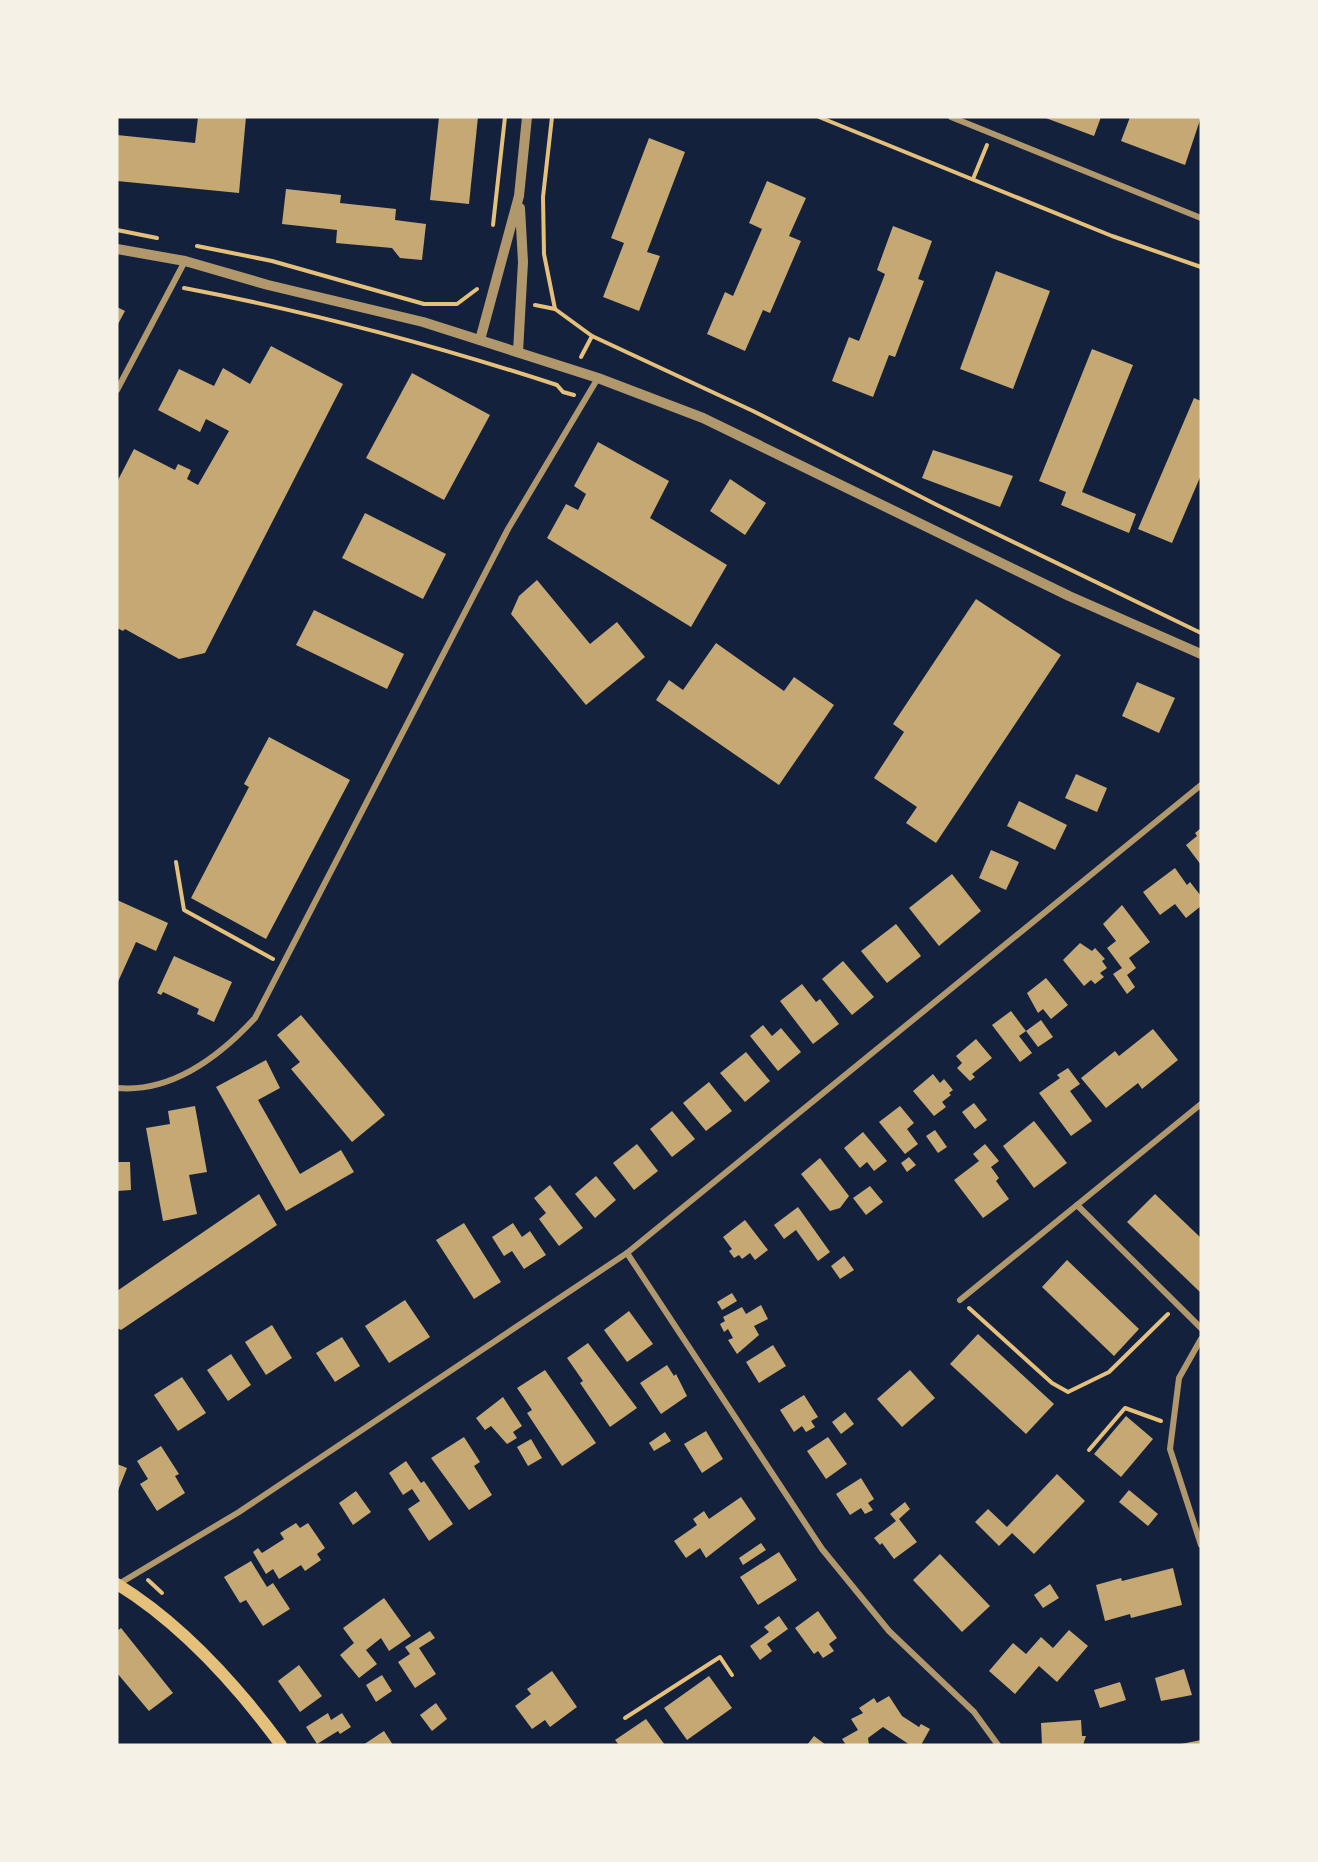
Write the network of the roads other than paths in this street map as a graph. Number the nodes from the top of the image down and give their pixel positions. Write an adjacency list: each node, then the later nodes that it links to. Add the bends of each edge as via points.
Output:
1 (527, 117): 3 (street)
2 (951, 117): 4 (street)
3 (519, 196): 7 (street); 8 (street, via 523,262)
4 (1201, 218)
5 (117, 249): 6 (street)
6 (185, 261): 7 (street); 10 (street)
7 (480, 340): 8 (street)
8 (518, 351): 9 (street)
9 (598, 378): 11 (street, via 746,437 1069,596); 13 (street, via 498,547 255,1018 214,1056 163,1082)
10 (117, 390)
11 (1201, 654)
12 (1201, 785): 16 (street)
13 (117, 1088)
14 (1201, 1104): 15 (street)
15 (1077, 1205): 17 (street); 18 (street)
16 (627, 1252): 21 (street, via 239,1512); 23 (street, via 822,1549 889,1631 974,1713)
17 (960, 1300)
18 (1201, 1328)
19 (1201, 1339): 20 (street, via 1179,1378 1170,1449)
20 (1201, 1545)
21 (117, 1584): 22 (main road, via 153,1608 204,1654)
22 (281, 1745)
23 (998, 1745)

